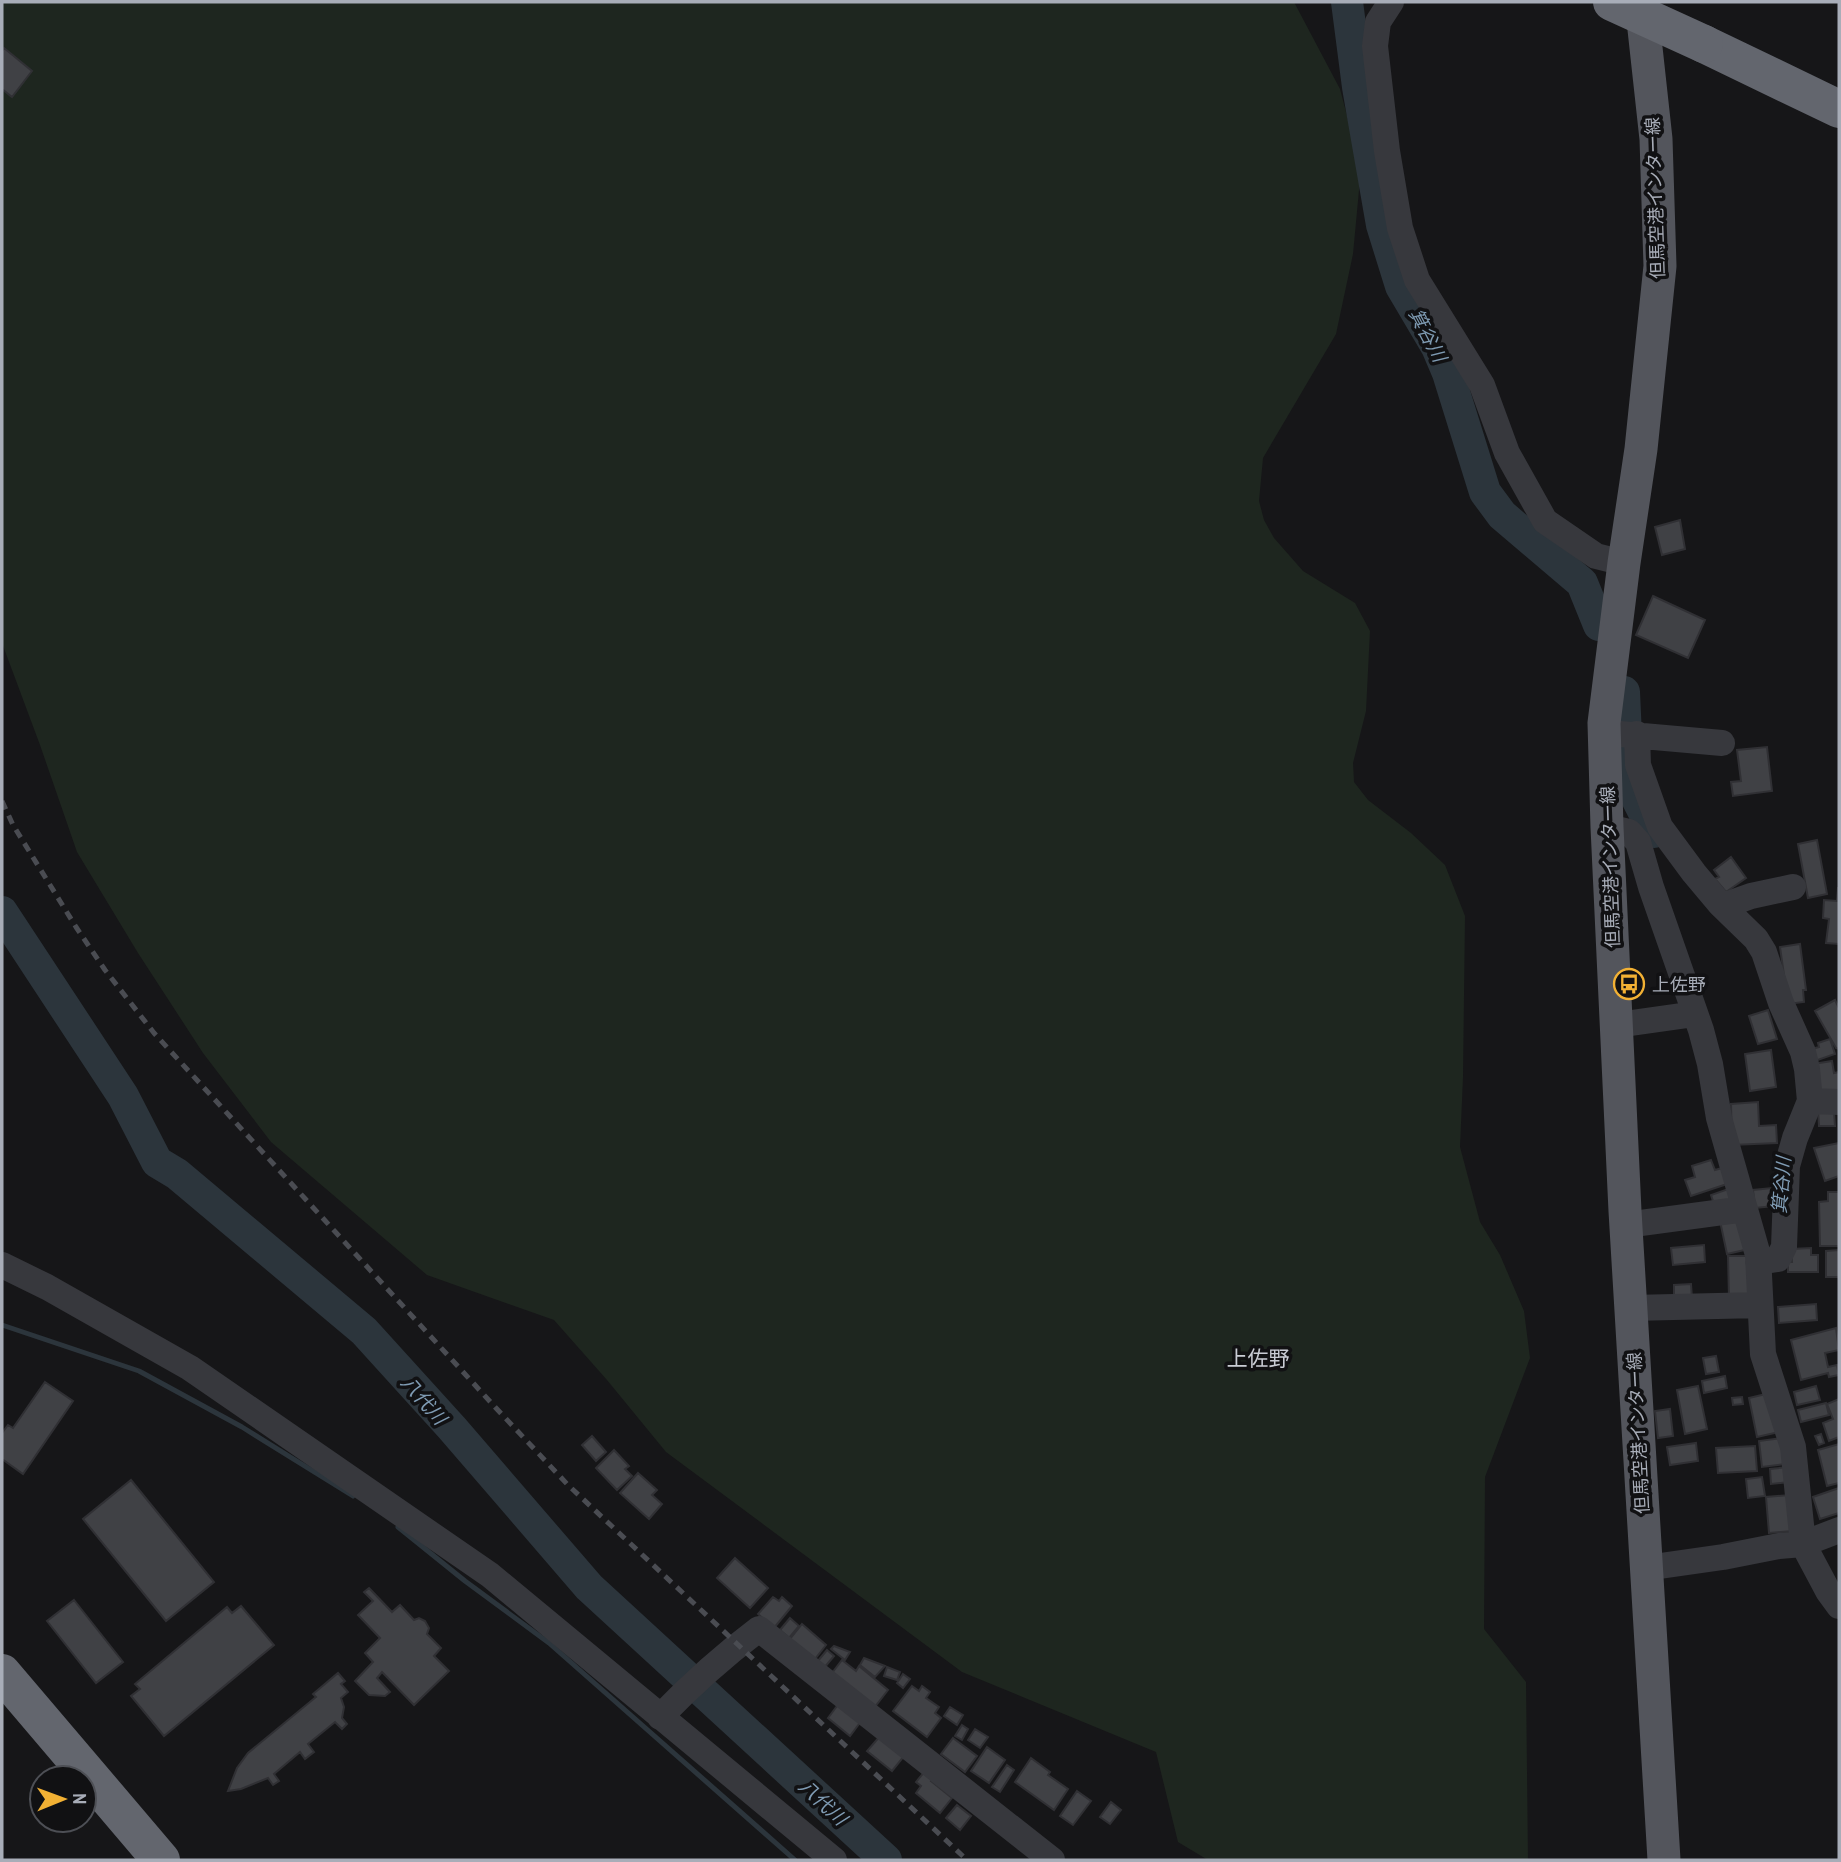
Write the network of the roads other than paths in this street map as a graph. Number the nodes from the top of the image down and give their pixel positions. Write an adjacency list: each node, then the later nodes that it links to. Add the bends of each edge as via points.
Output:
1 (1391, 2): 5 (street, via 1378,22 1375,46 1400,228 1417,280 1482,385 1507,453 1545,521 1595,556)
2 (1612, 2): 4 (highway, bridge)
3 (1641, 2): 5 (main road, 但馬空港インター線, via 1656,139 1660,266 1641,449)
4 (1839, 109)
5 (1623, 563): 6 (main road, 但馬空港インター線)
6 (1605, 733): 7 (street); 10 (main road, 但馬空港インター線)
7 (1637, 734): 8 (street); 9 (street, via 1638,765)
8 (1721, 743)
9 (1660, 827): 10 (street); 12 (street)
10 (1620, 832): 13 (street, via 1638,842); 14 (main road, 但馬空港インター線)
11 (1793, 887): 12 (street)
12 (1723, 906): 15 (street, via 1764,952 1803,1052)
13 (1695, 1014): 14 (street); 17 (street)
14 (1617, 1025): 18 (main road, 但馬空港インター線)
15 (1810, 1101): 16 (street); 19 (street, via 1787,1166 1784,1247 1778,1258)
16 (1839, 1102)
17 (1745, 1209): 18 (street); 19 (street)
18 (1626, 1224): 22 (main road, 但馬空港インター線)
19 (1758, 1262): 21 (street)
20 (2, 1265): 28 (street, via 190,1368 490,1575)
21 (1760, 1305): 22 (street); 24 (street, via 1763,1354 1793,1447)
22 (1631, 1308): 25 (main road, 但馬空港インター線)
23 (1839, 1530): 24 (street)
24 (1802, 1544): 25 (street); 26 (street)
25 (1646, 1568): 32 (main road, 但馬空港インター線)
26 (1839, 1606)
27 (2, 1673): 29 (highway)
28 (660, 1717): 30 (street); 31 (street, via 759,1629)
29 (161, 1860)
30 (834, 1860)
31 (1052, 1860)
32 (1664, 1860)

